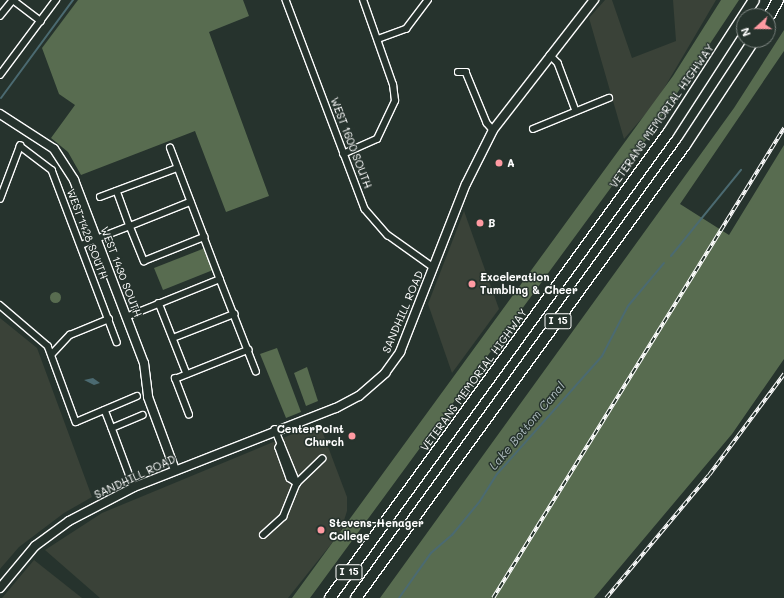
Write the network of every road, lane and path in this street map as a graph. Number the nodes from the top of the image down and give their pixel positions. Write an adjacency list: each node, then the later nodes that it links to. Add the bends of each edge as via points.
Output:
1 (12, 0): 8 (street); 9 (street)
2 (56, 0): 9 (street)
3 (286, 0): 21 (street, WEST 1600 SOUTH)
4 (364, 0): 10 (street)
5 (428, 0): 10 (street, via 406,29)
6 (594, 0): 12 (street, SANDHILL ROAD)
7 (754, 0): 56 (highway, VETERANS MEMORIAL HIGHWAY / I 15, via 668,133)
8 (0, 16)
9 (41, 21): 14 (street)
10 (378, 39): 21 (street, via 393,85 395,101 383,132)
11 (749, 48): 57 (highway, I 15, via 673,163)
12 (550, 55): 16 (street, via 558,63); 19 (street, SANDHILL ROAD)
13 (458, 72): 19 (street, via 466,72 487,123)
14 (0, 76)
15 (609, 98): 16 (street)
16 (576, 111): 18 (street)
17 (0, 114): 29 (street, WEST 1430 SOUTH, via 54,149 63,160)
18 (533, 129)
19 (493, 130): 31 (street, SANDHILL ROAD, via 466,184)
20 (170, 148): 22 (street)
21 (343, 154): 31 (street, WEST 1600 SOUTH, via 365,209 388,235)
22 (177, 168): 23 (street); 26 (street)
23 (117, 191): 24 (street); 27 (street)
24 (100, 197)
25 (0, 198): 30 (street, WEST 1428 SOUTH, via 20,146 52,170)
26 (190, 202): 27 (street); 28 (street)
27 (130, 226): 28 (street, via 144,261); 29 (street)
28 (204, 237): 32 (street)
29 (97, 238): 30 (street); 36 (street, WEST 1430 SOUTH)
30 (81, 245): 37 (street, WEST 1428 SOUTH)
31 (433, 267): 49 (street, SANDHILL ROAD, via 400,352 385,373 359,396 336,408)
32 (220, 279): 33 (street); 35 (street)
33 (159, 303): 36 (street); 38 (street)
34 (0, 305): 41 (street, via 44,340)
35 (234, 314): 38 (street); 40 (street)
36 (126, 317): 51 (street, WEST 1430 SOUTH, via 144,363 148,398)
37 (109, 319): 39 (street, WEST 1428 SOUTH); 41 (street, via 70,335)
38 (172, 338): 43 (street)
39 (117, 342)
40 (248, 350): 42 (street); 43 (street)
41 (52, 354): 45 (street, via 76,422)
42 (256, 370)
43 (187, 374): 47 (street, via 175,379)
44 (137, 396): 45 (street)
45 (105, 410): 48 (street)
46 (142, 415): 48 (street)
47 (189, 415)
48 (112, 428): 53 (street)
49 (275, 429): 51 (street, SANDHILL ROAD); 52 (street)
50 (322, 459): 52 (street)
51 (175, 470): 53 (street, SANDHILL ROAD)
52 (297, 483): 54 (street, via 283,516)
53 (134, 487): 55 (street, SANDHILL ROAD, via 69,521 41,542)
54 (263, 535)
55 (0, 588)
56 (330, 598)
57 (356, 598)

